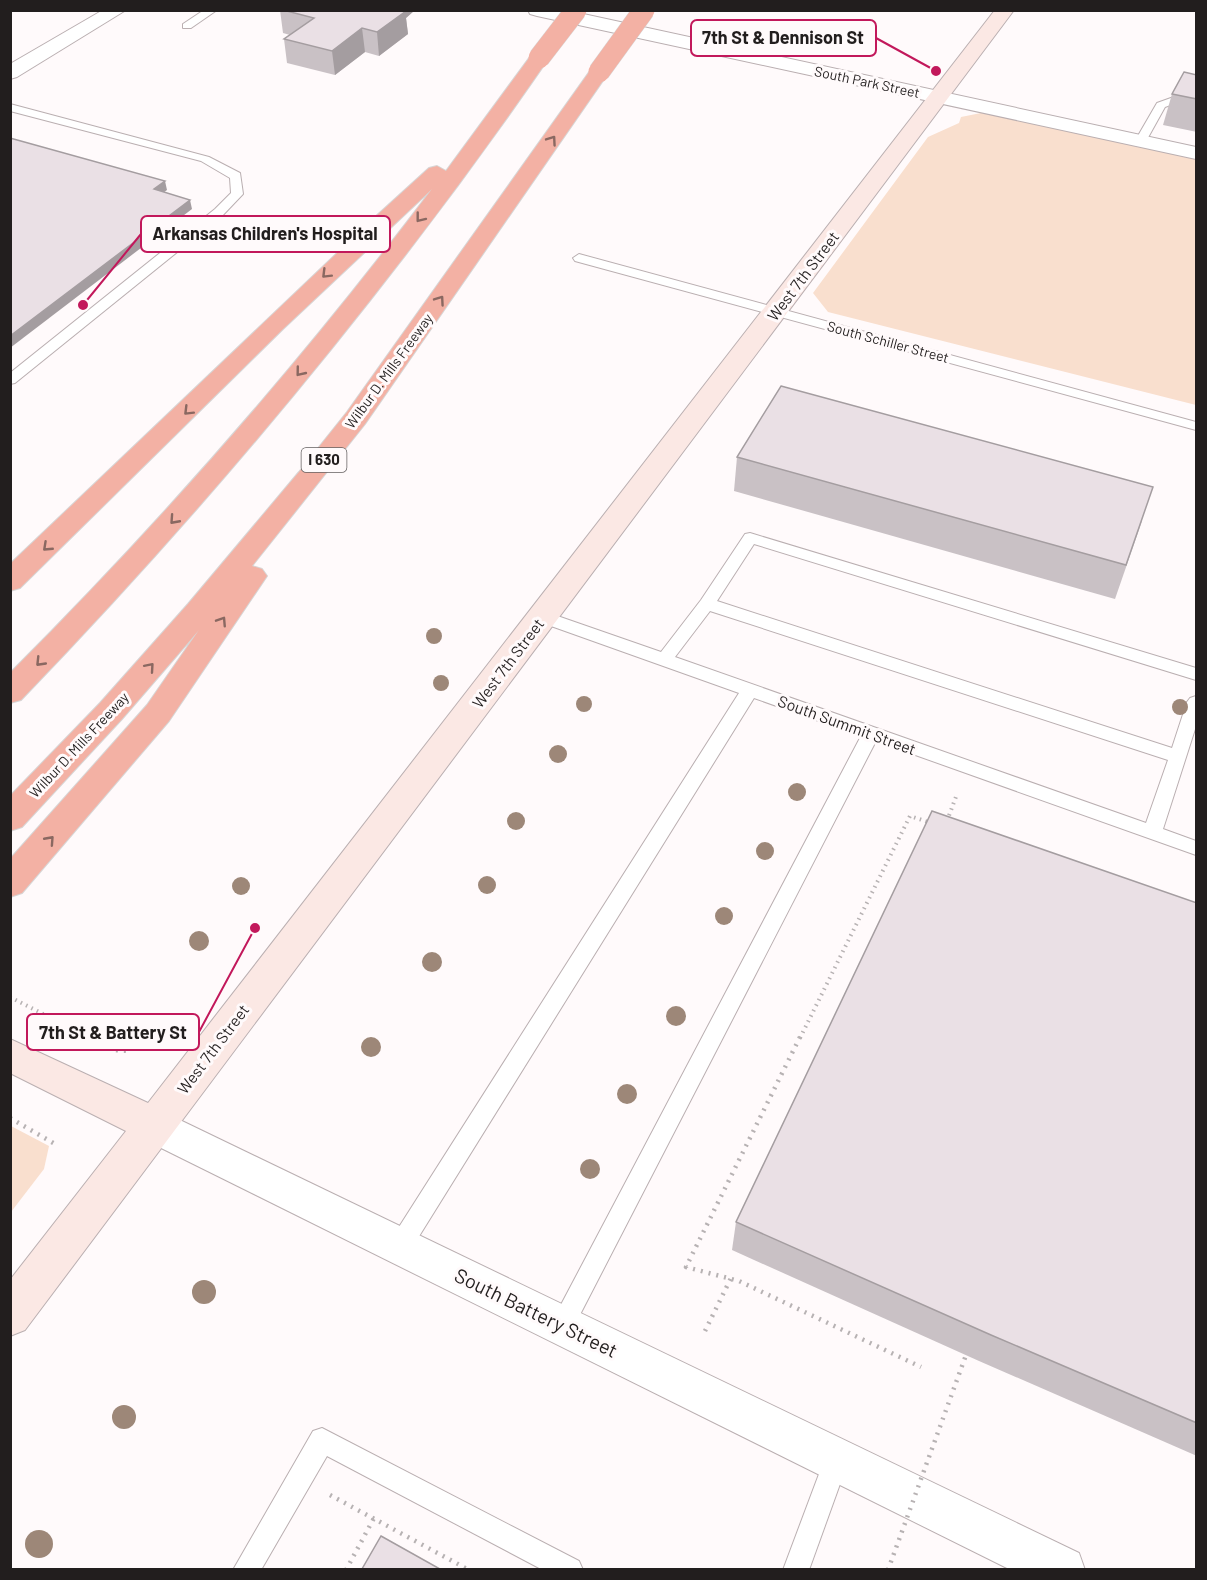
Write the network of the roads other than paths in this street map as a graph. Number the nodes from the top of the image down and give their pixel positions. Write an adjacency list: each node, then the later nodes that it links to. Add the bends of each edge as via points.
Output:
1 (117, 10): 8 (street)
2 (212, 10): 7 (lane)
3 (537, 10): 10 (street, South Park Street)
4 (576, 10): 12 (highway, bridge)
5 (644, 10): 19 (highway, Wilbur D. Mills Freeway / I 630, one-way to 5, bridge, via 356,418)
6 (1005, 10): 10 (street, West 7th Street)
7 (187, 26)
8 (10, 74)
9 (1197, 92): 13 (lane, via 1161,105)
10 (939, 97): 13 (street, South Park Street); 16 (street, West 7th Street)
11 (10, 107): 17 (lane, via 205,159 236,176 237,194)
12 (494, 122): 20 (highway, one-way to 20, via 363,238); 26 (highway, one-way to 26, via 245,439 129,570)
13 (1141, 141): 14 (street, South Park Street)
14 (1197, 153)
15 (579, 258): 16 (lane, South Schiller Street)
16 (776, 312): 18 (lane, South Schiller Street); 22 (street, West 7th Street)
17 (10, 380)
18 (1197, 426)
19 (309, 478): 30 (highway, Wilbur D. Mills Freeway / I 630, one-way to 19, via 141,678); 33 (highway, one-way to 19, via 158,713 254,573)
20 (10, 582)
21 (707, 604): 23 (lane); 24 (lane, via 750,538); 29 (lane)
22 (543, 617): 23 (lane, South Summit Street); 35 (street, West 7th Street)
23 (664, 660): 25 (lane, South Summit Street)
24 (1197, 674)
25 (750, 690): 28 (lane, South Summit Street); 36 (lane)
26 (10, 692)
27 (1197, 702): 29 (lane)
28 (871, 734): 31 (lane, South Summit Street); 38 (lane)
29 (1178, 757): 31 (lane)
30 (10, 818)
31 (1152, 833): 32 (lane, South Summit Street)
32 (1197, 848)
33 (10, 883)
34 (16, 1058): 35 (street, South Battery Street)
35 (155, 1126): 36 (street, South Battery Street); 37 (street, West 7th Street)
36 (400, 1246): 38 (street, South Battery Street)
37 (10, 1315)
38 (562, 1326): 39 (street, South Battery Street)
39 (837, 1459): 40 (street, South Battery Street); 43 (lane)
40 (1038, 1564)
41 (246, 1569): 42 (lane, via 322,1440)
42 (570, 1569)
43 (796, 1569)

